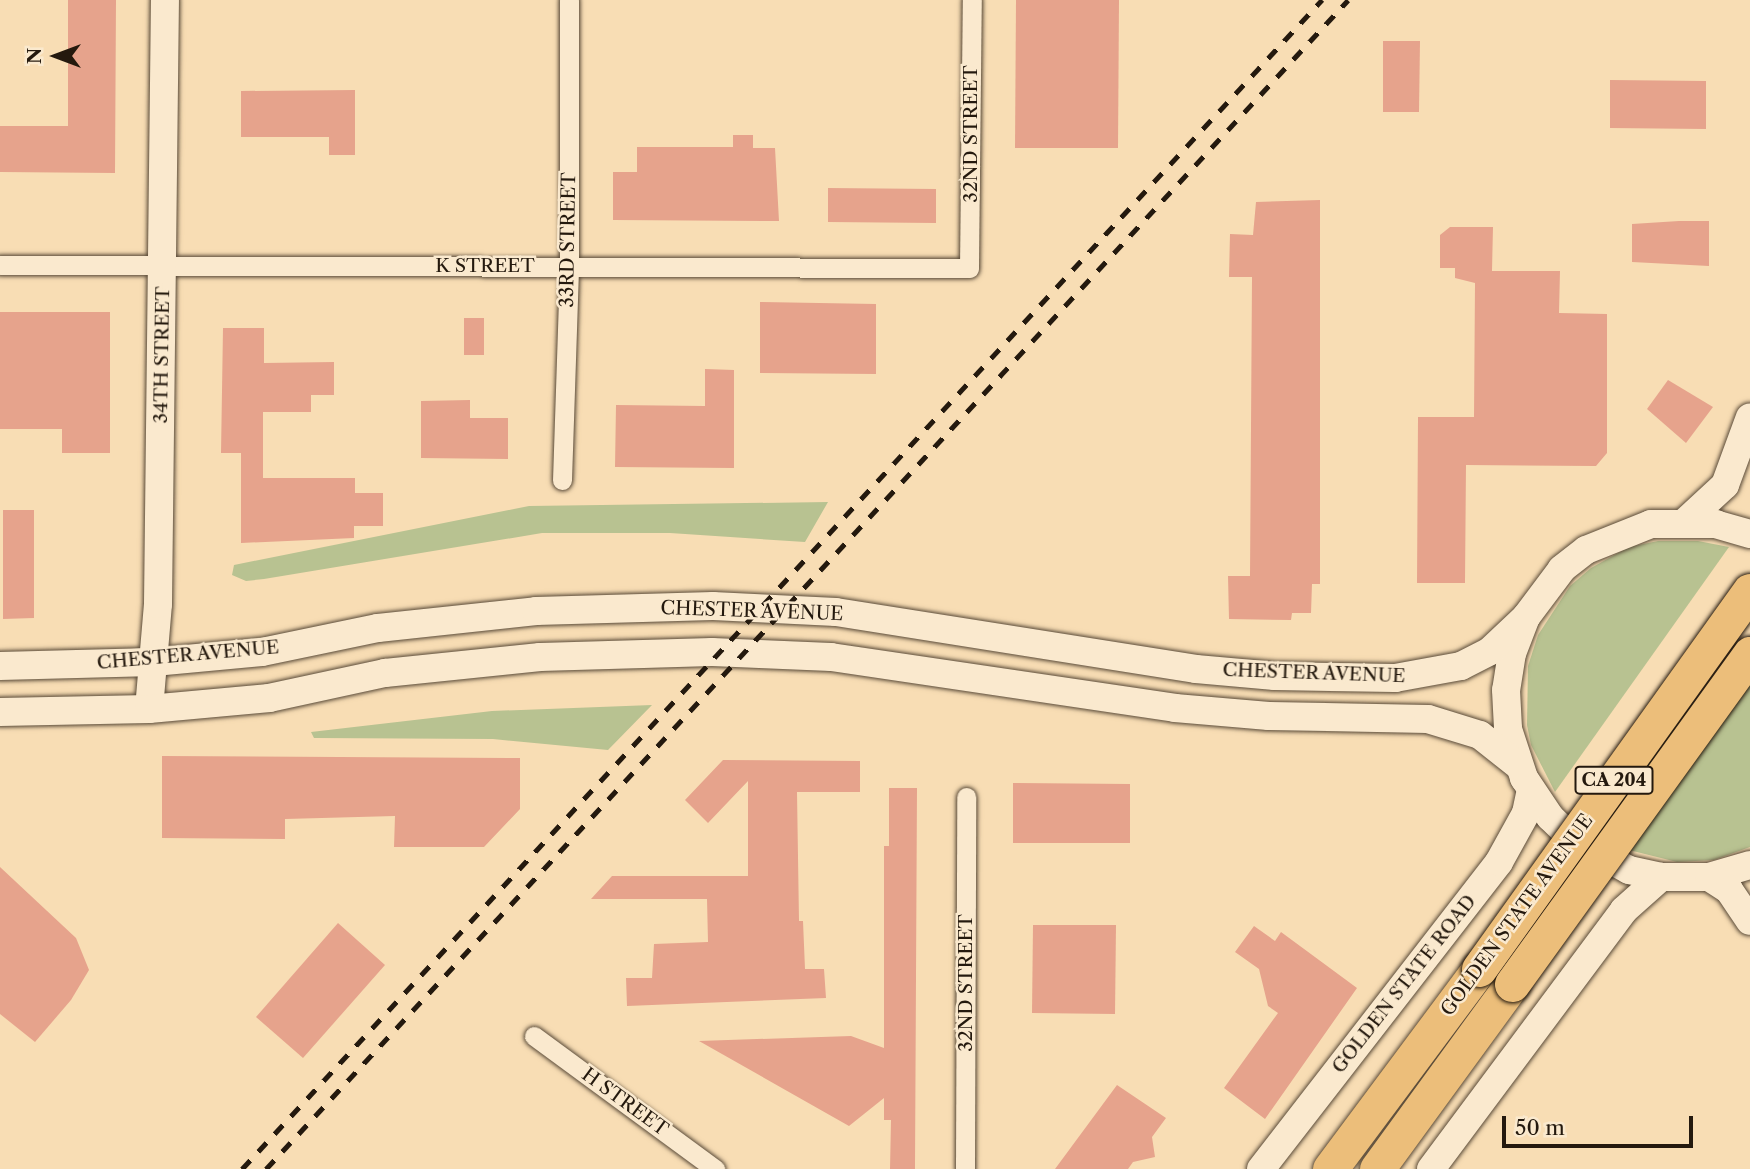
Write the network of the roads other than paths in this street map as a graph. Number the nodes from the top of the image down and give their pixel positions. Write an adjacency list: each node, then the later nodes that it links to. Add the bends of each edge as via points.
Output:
1 (165, 0): 5 (main road, 34TH STREET)
2 (569, 0): 6 (street, 33RD STREET)
3 (972, 0): 7 (street, 32ND STREET)
4 (0, 265): 5 (street, K STREET)
5 (164, 265): 6 (street, K STREET); 15 (main road, 34TH STREET)
6 (569, 266): 7 (street, K STREET); 9 (street, 33RD STREET)
7 (970, 268)
8 (1750, 417): 10 (main road, via 1726,485)
9 (562, 480)
10 (1686, 521): 11 (main road); 13 (main road, via 1651,524 1586,550 1549,584)
11 (1750, 534)
12 (1750, 591): 29 (highway, GOLDEN STATE AVENUE / CA 204, bridge)
13 (1526, 617): 15 (main road, CHESTER AVENUE, via 1490,651 1461,666 1395,678 1196,669 836,612 713,607 537,611 378,628 262,652); 19 (main road, via 1512,653 1506,690 1508,729)
14 (1750, 654): 30 (highway, GOLDEN STATE AVENUE / CA 204, bridge)
15 (154, 662): 16 (main road, CHESTER AVENUE); 17 (main road, 34TH STREET)
16 (0, 666)
17 (149, 709): 18 (main road); 19 (main road, via 269,698 385,673 527,658 738,653 831,657 1175,708 1269,716 1428,719 1480,735)
18 (0, 712)
19 (1525, 778): 22 (main road, via 1550,817 1582,845 1629,870); 28 (main road, GOLDEN STATE ROAD, via 1517,832 1499,862)
20 (967, 797): 27 (street, 32ND STREET)
21 (1750, 865): 23 (main road)
22 (1661, 877): 23 (main road); 31 (main road, via 1624,910)
23 (1709, 877): 24 (main road, via 1729,890)
24 (1750, 921)
25 (534, 1035): 26 (street, H STREET)
26 (715, 1169)
27 (965, 1169)
28 (1261, 1169)
29 (1330, 1169)
30 (1377, 1169)
31 (1431, 1169)

